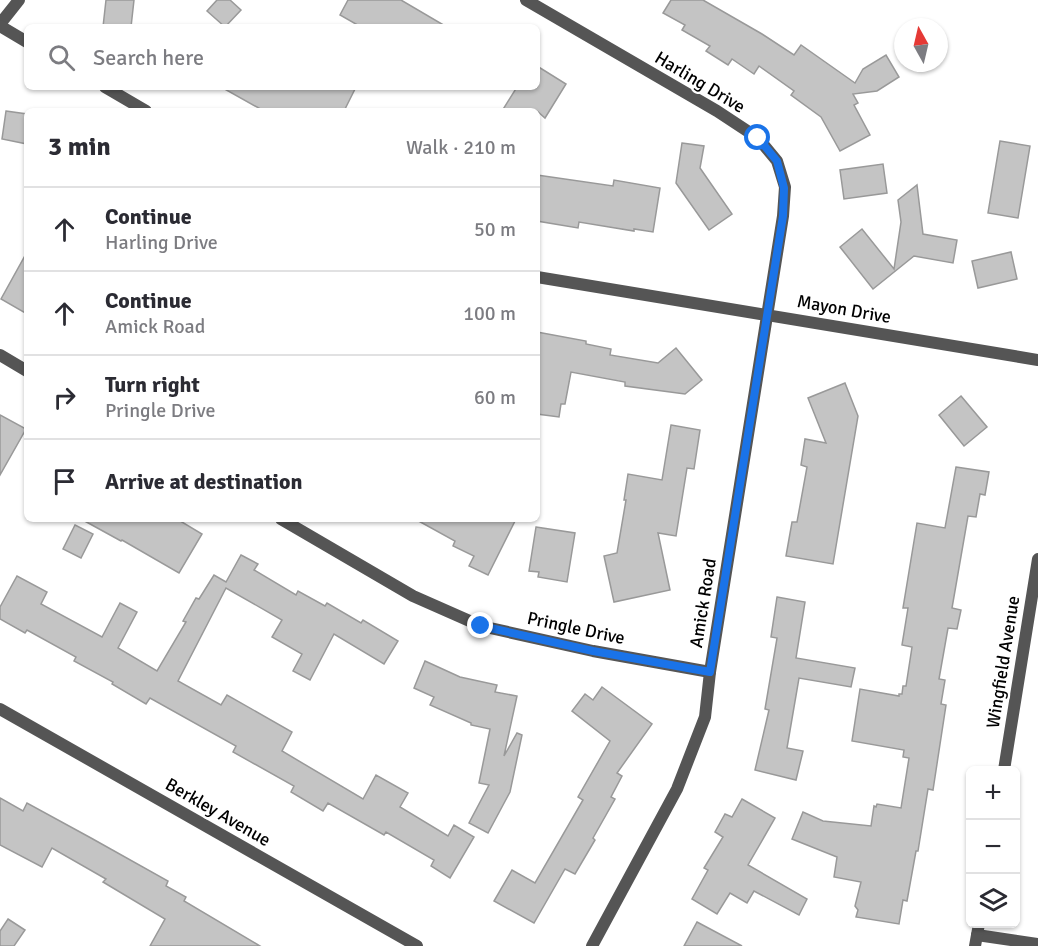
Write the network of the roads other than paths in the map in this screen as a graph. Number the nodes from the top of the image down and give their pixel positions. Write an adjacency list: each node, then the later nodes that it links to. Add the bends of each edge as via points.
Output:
1 (19, 0): 3 (street)
2 (526, 0): 8 (street, Harling Drive, via 717,111 758,138 777,161 784,188 783,216)
3 (0, 25): 4 (street)
4 (24, 40)
5 (110, 90): 6 (street)
6 (141, 108)
7 (540, 277): 8 (street, Mayon Drive)
8 (768, 314): 10 (street, Mayon Drive); 14 (street, Amick Road)
9 (0, 355): 11 (street)
10 (1038, 360)
11 (24, 369)
12 (286, 522): 14 (street, Pringle Drive, via 413,596 481,626)
13 (1038, 559): 16 (street, Wingfield Avenue)
14 (710, 672): 20 (street, Amick Road, via 705,717 677,789)
15 (0, 709): 19 (street, Berkley Avenue)
16 (1005, 766)
17 (977, 935): 18 (street)
18 (1038, 944)
19 (417, 946)
20 (592, 946)

